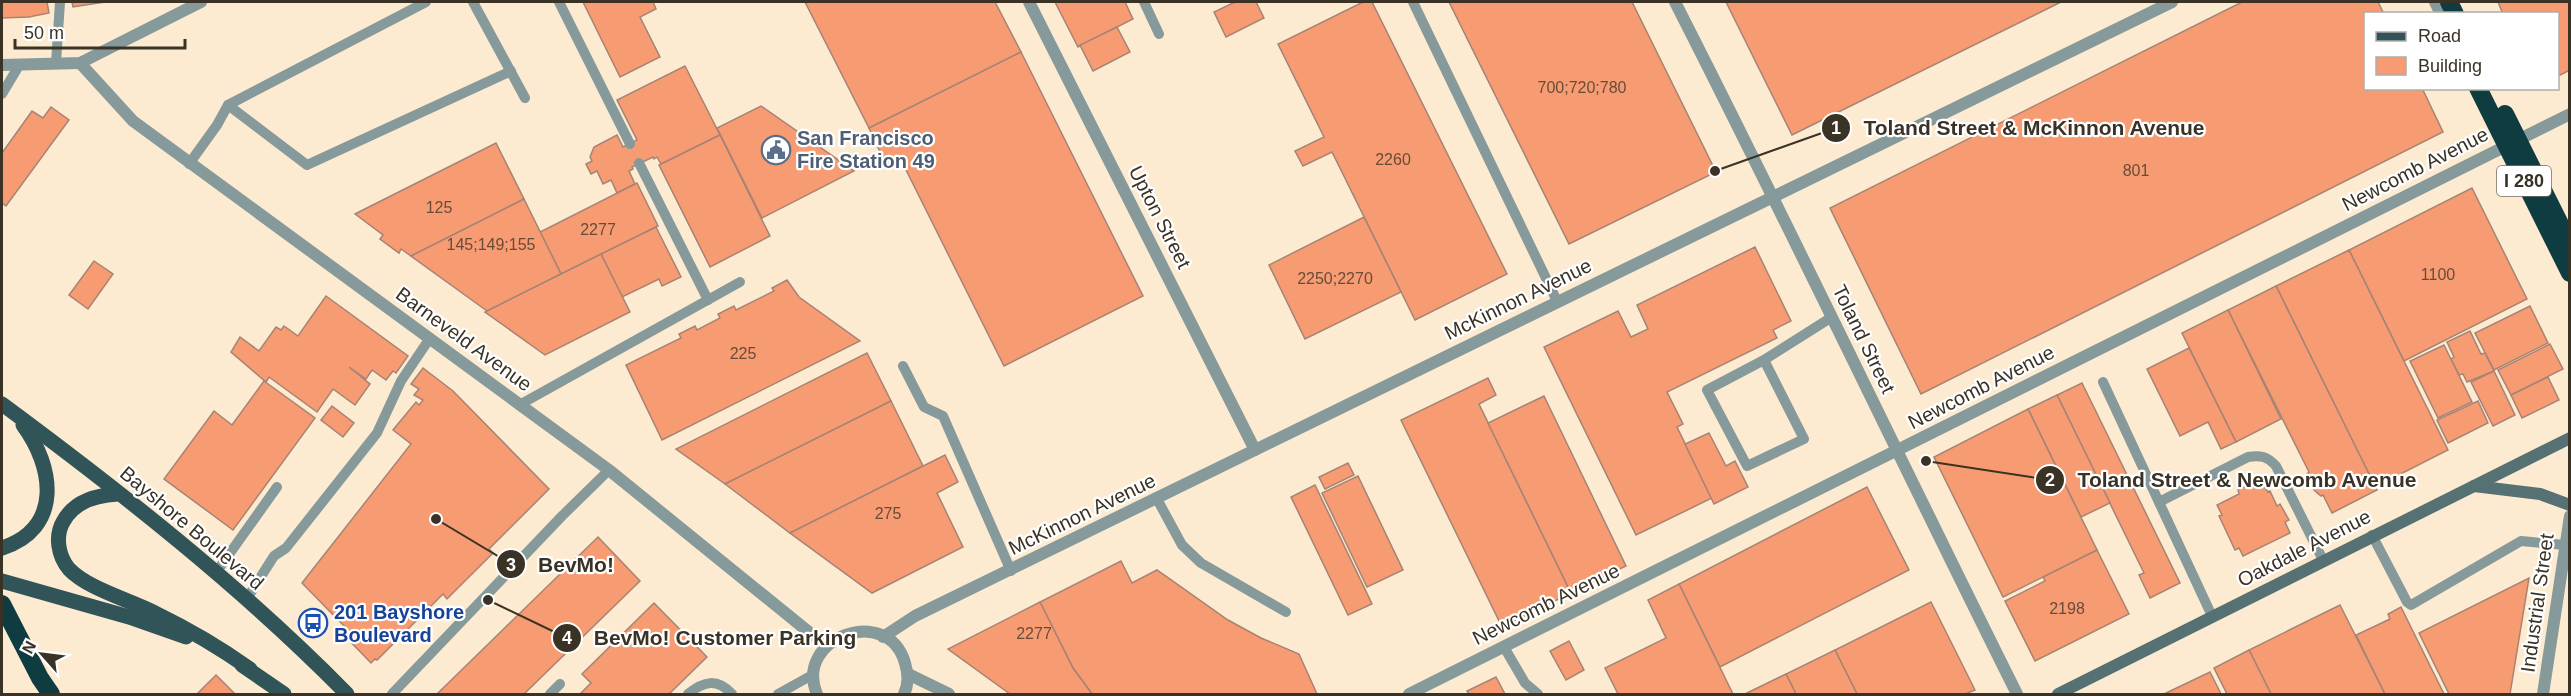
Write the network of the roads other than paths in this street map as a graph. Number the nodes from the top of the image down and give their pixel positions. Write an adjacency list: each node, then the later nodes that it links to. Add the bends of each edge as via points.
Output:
1 (60, 2): 12 (lane)
2 (201, 2): 13 (street)
3 (426, 2): 22 (lane)
4 (473, 2): 16 (lane)
5 (559, 2): 24 (lane)
6 (1029, 2): 42 (street, Upton Street)
7 (1144, 2): 11 (lane)
8 (1413, 2): 33 (lane)
9 (1675, 2): 28 (street, Toland Street)
10 (2172, 2): 28 (street, McKinnon Avenue)
11 (1159, 34)
12 (56, 63): 13 (street); 14 (street)
13 (80, 63): 27 (street, Barneveld Avenue, via 133,121)
14 (20, 64): 15 (street); 20 (lane)
15 (2, 65)
16 (511, 71): 21 (lane); 22 (lane, via 307,165)
17 (2479, 90): 25 (street)
18 (2479, 90): 30 (highway, I 280)
19 (2493, 90): 29 (highway, I 280)
20 (2, 94)
21 (525, 98)
22 (228, 105): 27 (lane)
23 (2570, 114): 25 (street, Newcomb Avenue)
24 (630, 144)
25 (2506, 145): 30 (street); 43 (street, Newcomb Avenue)
26 (639, 163): 32 (lane)
27 (189, 164): 35 (street, Barneveld Avenue)
28 (1773, 195): 33 (street, McKinnon Avenue); 34 (street, Toland Street)
29 (2570, 244)
30 (2570, 272)
31 (740, 282): 32 (lane)
32 (708, 300): 39 (lane)
33 (1557, 301): 42 (street, McKinnon Avenue)
34 (1832, 317): 36 (lane); 43 (street, Toland Street)
35 (430, 338): 39 (street, Barneveld Avenue); 59 (lane, via 401,381 377,433 286,548 274,556)
36 (1764, 360): 36 (lane, via 1804,439 1747,466 1707,390)
37 (903, 366): 56 (lane, via 924,407 943,416)
38 (2103, 382): 49 (lane)
39 (521, 405): 44 (street, Barneveld Avenue)
40 (6, 407): 47 (main road, Bayshore Boulevard); 54 (main road, via 43,458 48,488 35,526)
41 (2570, 438): 45 (main road, Oakdale Avenue)
42 (1255, 450): 48 (street, McKinnon Avenue)
43 (1896, 452): 65 (street, Newcomb Avenue); 83 (street, Toland Street)
44 (609, 470): 64 (street, Barneveld Avenue); 73 (lane)
45 (2472, 486): 50 (main road, via 2540,494); 52 (main road, Oakdale Avenue)
46 (277, 487): 57 (lane)
47 (118, 494): 57 (main road, Bayshore Boulevard); 66 (main road, via 90,498 63,522 59,546 69,568 92,584 186,628)
48 (1157, 499): 56 (street, McKinnon Avenue); 61 (lane, via 1182,545 1200,563)
49 (2159, 502): 55 (lane, via 2248,457 2260,455 2269,459 2280,474); 62 (lane)
50 (2570, 505)
51 (2570, 516): 53 (street, Industrial Street)
52 (2372, 535): 53 (lane, via 2411,605 2521,541); 55 (main road, Oakdale Avenue)
53 (2565, 545): 85 (street, Industrial Street)
54 (2, 548)
55 (2323, 560): 62 (main road, Oakdale Avenue)
56 (1011, 571): 63 (street, McKinnon Avenue, via 915,616)
57 (215, 574): 59 (main road, Bayshore Boulevard)
58 (2, 581): 66 (main road, via 129,617 185,637)
59 (246, 600): 72 (main road, Bayshore Boulevard)
60 (2, 604): 70 (highway)
61 (1286, 612)
62 (2212, 616): 84 (main road, Oakdale Avenue)
63 (884, 637): 64 (street, via 853,632); 68 (street, via 896,646)
64 (826, 646): 67 (street)
65 (1504, 647): 81 (street, Newcomb Avenue); 82 (lane, via 1525,683)
66 (249, 669): 71 (main road)
67 (814, 674): 77 (lane); 78 (street)
68 (908, 674): 79 (street); 80 (street)
69 (560, 684): 74 (lane)
70 (51, 694)
71 (284, 694)
72 (347, 694)
73 (392, 694)
74 (550, 694)
75 (688, 694): 76 (lane, via 711,682)
76 (732, 694)
77 (778, 694)
78 (817, 694)
79 (904, 694)
80 (949, 694)
81 (1409, 694)
82 (1538, 694)
83 (2017, 694)
84 (2058, 694)
85 (2543, 694)

